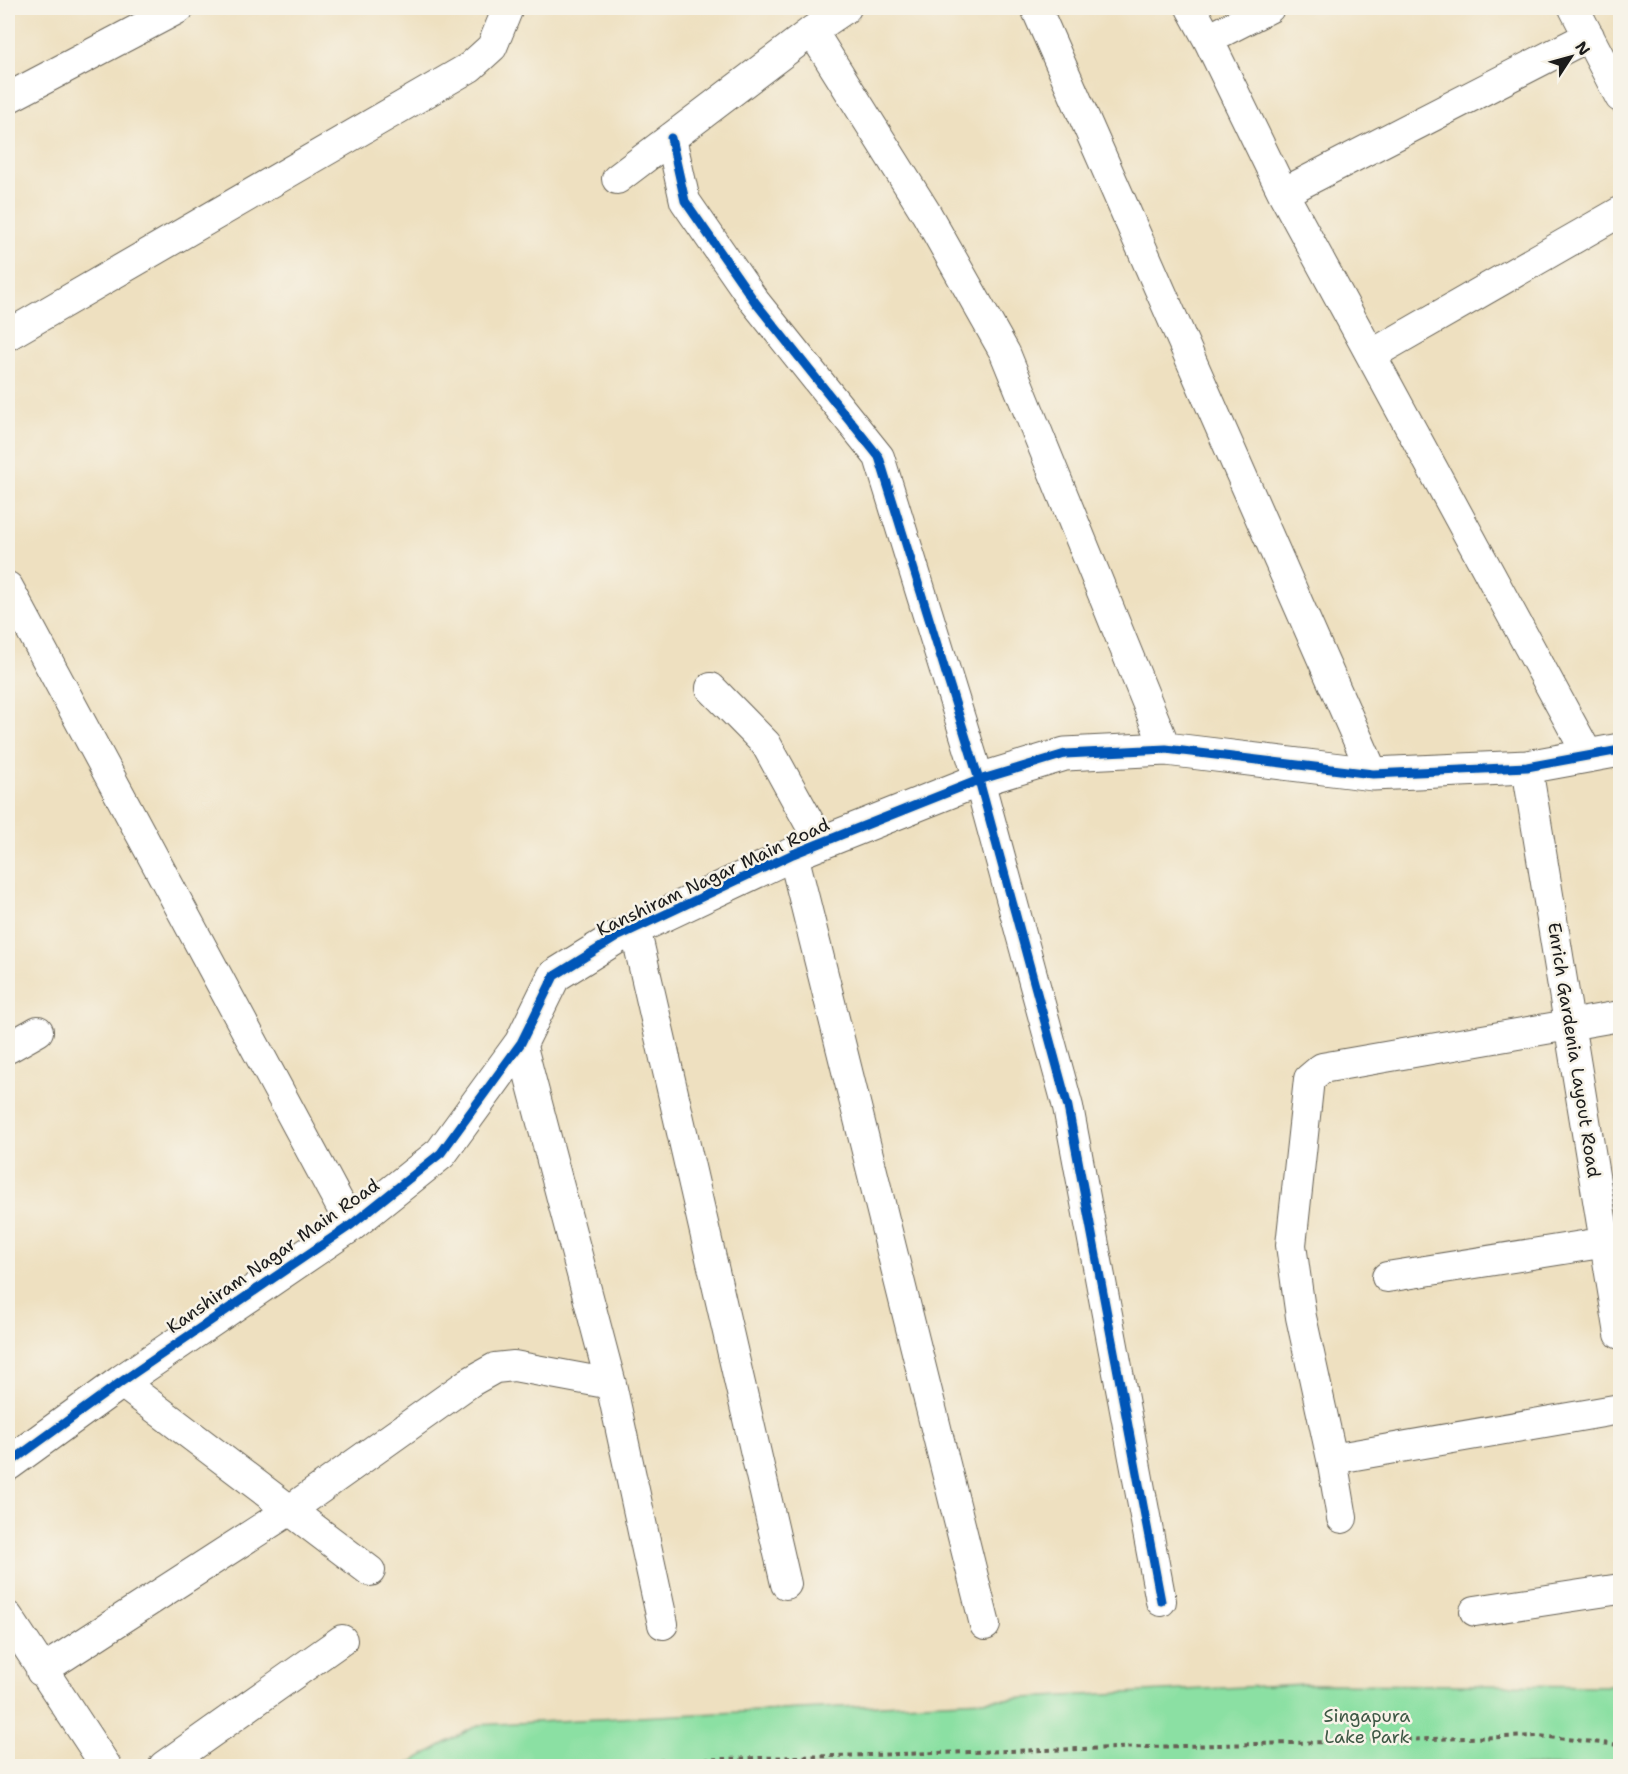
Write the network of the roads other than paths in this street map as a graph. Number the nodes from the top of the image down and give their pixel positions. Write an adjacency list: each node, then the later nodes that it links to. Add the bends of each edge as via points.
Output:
1 (179, 8): 12 (street)
2 (508, 8): 17 (street, via 492,47 470,67)
3 (846, 8): 8 (street)
4 (1036, 8): 25 (street)
5 (1191, 8): 10 (street)
6 (1269, 8): 10 (street)
7 (1574, 8): 9 (street)
8 (812, 31): 13 (street); 21 (street, via 926,213 1005,353)
9 (1589, 36): 11 (street); 15 (street)
10 (1208, 39): 15 (street)
11 (1620, 97)
12 (8, 98)
13 (671, 138): 14 (street); 26 (street, via 686,201 755,302 879,457)
14 (616, 179)
15 (1283, 193): 18 (street)
16 (1620, 212): 18 (street)
17 (8, 335)
18 (1371, 355): 23 (street)
19 (8, 587): 34 (street)
20 (711, 688): 27 (street, via 766,744)
21 (1166, 748): 25 (street, Kanshiram Nagar Main Road); 26 (street, Kanshiram Nagar Main Road, via 1065,754)
22 (1620, 750): 23 (street, Kanshiram Nagar Main Road)
23 (1588, 757): 24 (street, Kanshiram Nagar Main Road)
24 (1527, 767): 25 (street, Kanshiram Nagar Main Road); 30 (street, Enrich Gardenia Layout Road)
25 (1373, 774)
26 (979, 780): 27 (street, Kanshiram Nagar Main Road); 48 (street, via 1068,1107)
27 (807, 849): 28 (street, Kanshiram Nagar Main Road); 52 (street)
28 (634, 928): 32 (street, Kanshiram Nagar Main Road, via 554,976); 46 (street)
29 (1620, 1016): 30 (street)
30 (1569, 1026): 35 (street, Enrich Gardenia Layout Road); 41 (street, via 1322,1068 1309,1079 1291,1245 1301,1317)
31 (38, 1031): 33 (street)
32 (521, 1043): 34 (street, Kanshiram Nagar Main Road, via 441,1153); 39 (street)
33 (8, 1048)
34 (351, 1225): 38 (street, Kanshiram Nagar Main Road)
35 (1613, 1242): 36 (street); 37 (street, Enrich Gardenia Layout Road)
36 (1387, 1277)
37 (1620, 1334)
38 (121, 1382): 42 (street, Kanshiram Nagar Main Road); 43 (street)
39 (611, 1384): 43 (street, via 514,1366 495,1368); 51 (street)
40 (1620, 1409): 41 (street)
41 (1332, 1459): 44 (street)
42 (8, 1464)
43 (290, 1510): 45 (street); 54 (street)
44 (1342, 1518)
45 (370, 1571)
46 (786, 1584)
47 (1620, 1589): 49 (street)
48 (1161, 1601)
49 (1475, 1611)
50 (8, 1617): 54 (street)
51 (663, 1624)
52 (985, 1625)
53 (342, 1640): 56 (street)
54 (42, 1671): 55 (street)
55 (106, 1767)
56 (164, 1767)

